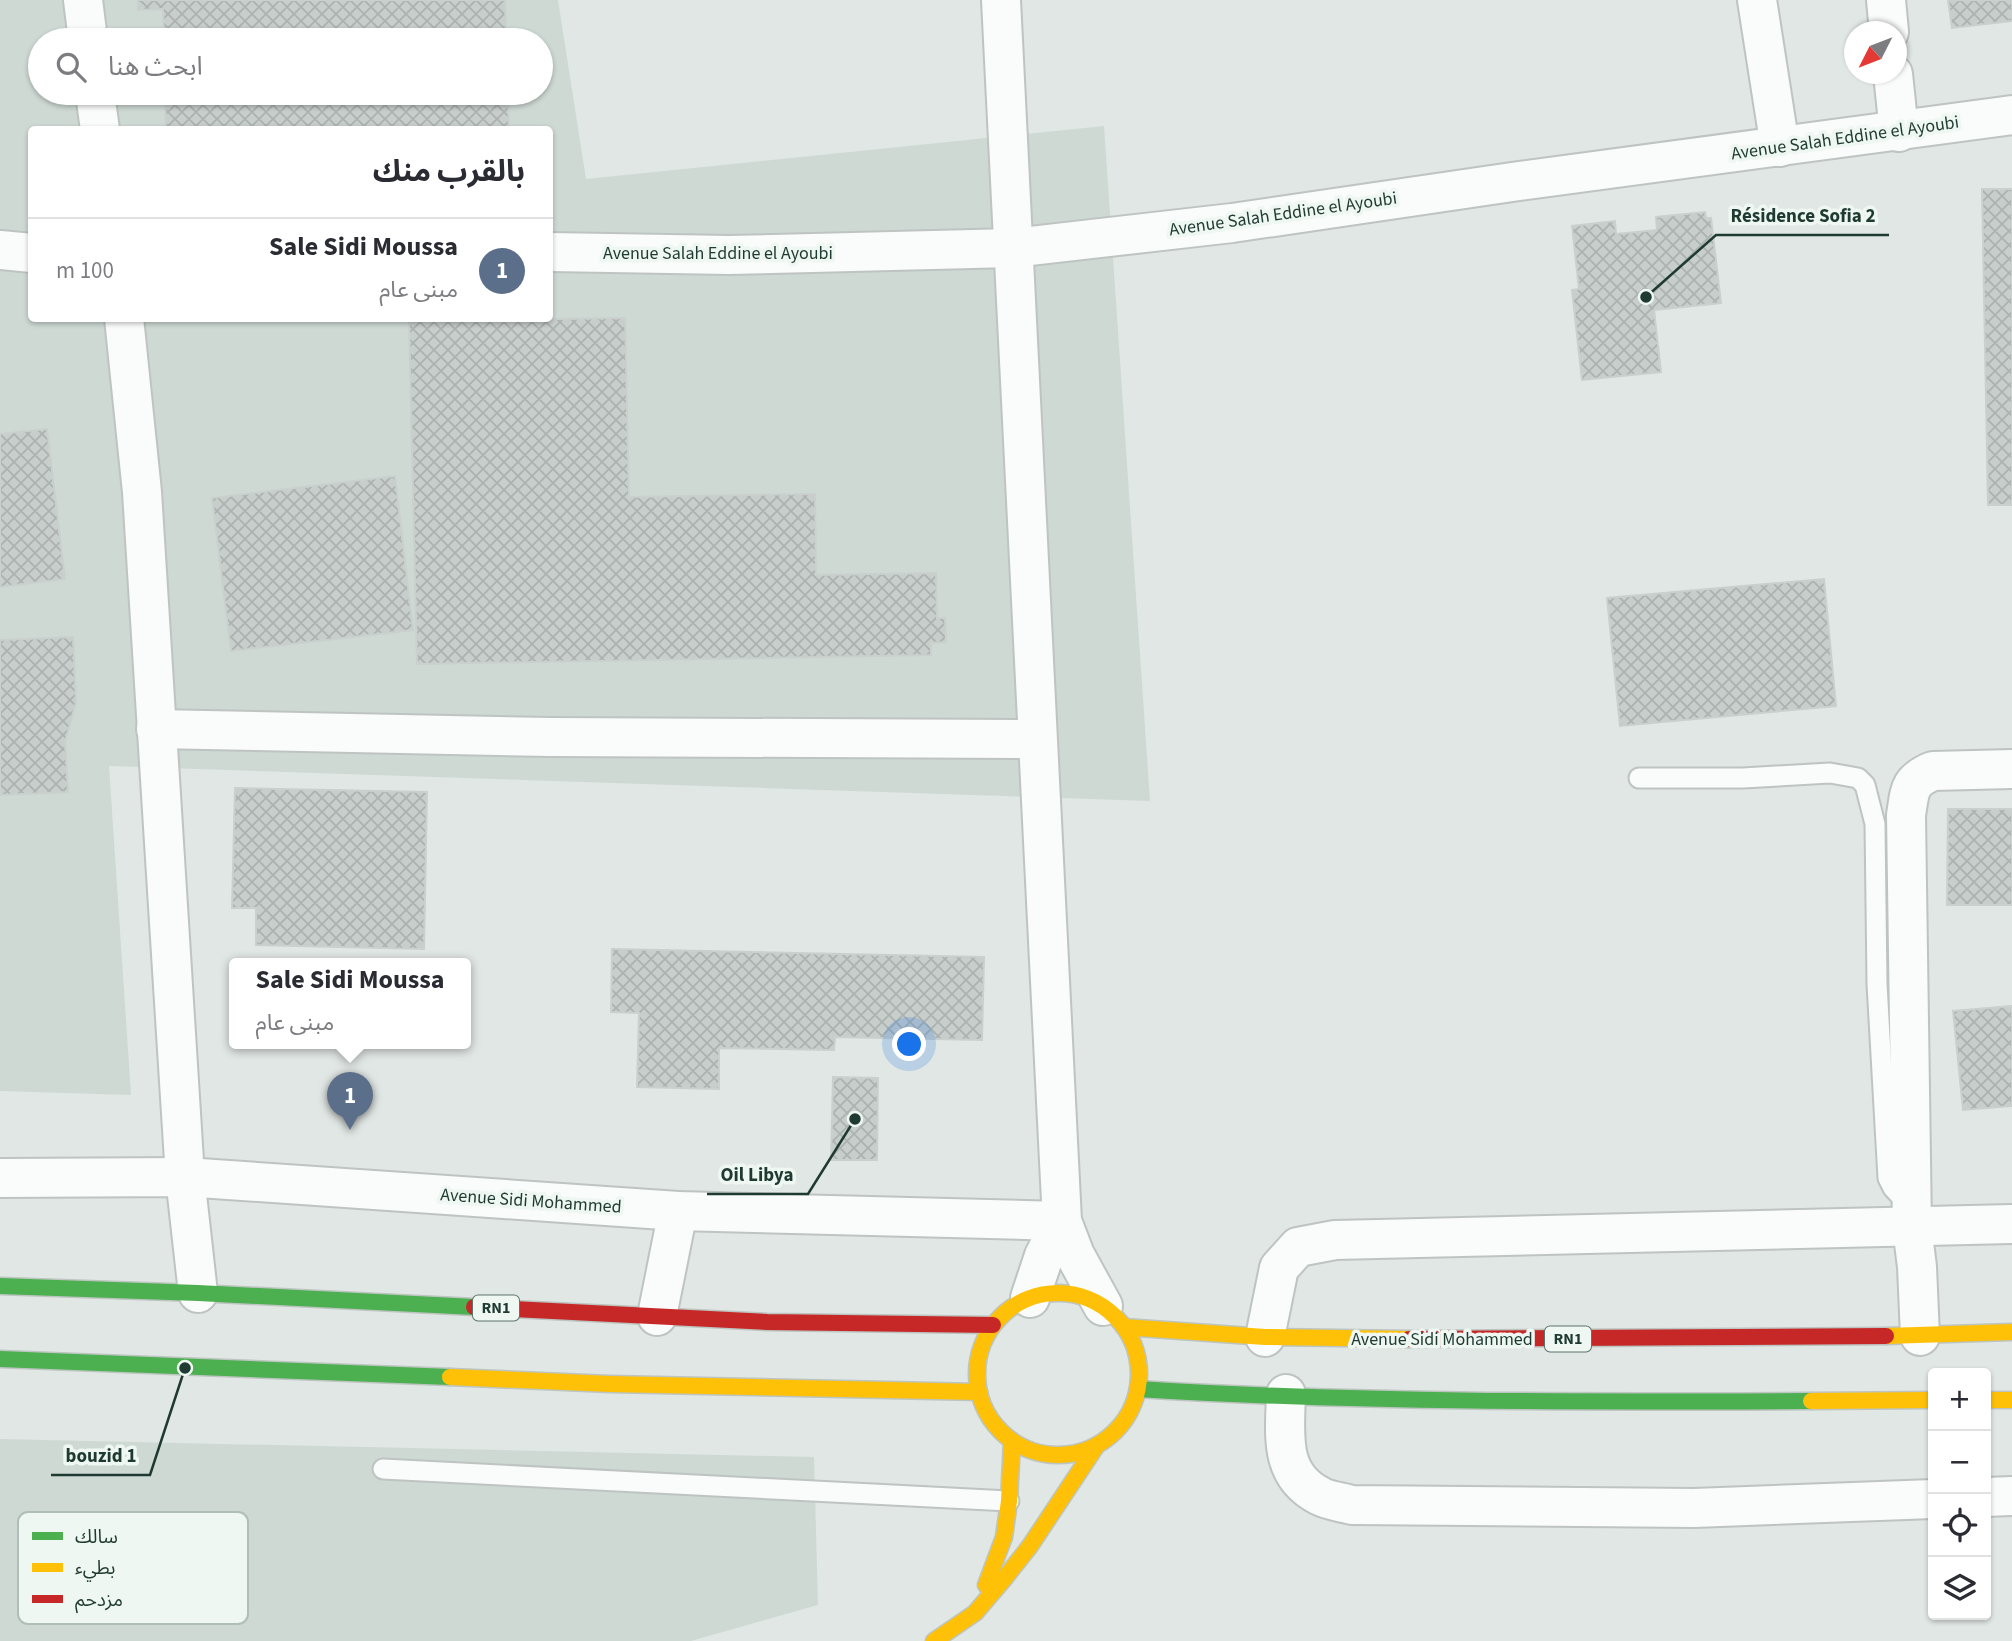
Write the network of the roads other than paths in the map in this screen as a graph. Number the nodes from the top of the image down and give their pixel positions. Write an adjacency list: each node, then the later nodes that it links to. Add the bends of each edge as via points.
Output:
1 (83, 0): 6 (street)
2 (1000, 0): 13 (street)
3 (1756, 0): 12 (street)
4 (1886, 0): 5 (street)
5 (1888, 21)
6 (86, 28)
7 (1894, 84): 11 (street)
8 (97, 105): 10 (street)
9 (2012, 115): 11 (street, Avenue Salah Eddine el Ayoubi)
10 (99, 126)
11 (1899, 132): 12 (street, Avenue Salah Eddine el Ayoubi)
12 (1780, 146): 13 (street, Avenue Salah Eddine el Ayoubi, via 1232,223)
13 (1013, 248): 15 (street, Avenue Salah Eddine el Ayoubi, via 729,255); 19 (street)
14 (0, 250): 16 (street)
15 (553, 252)
16 (28, 253)
17 (124, 322): 18 (street, via 142,492)
18 (156, 729): 19 (street, via 550,737); 22 (street)
19 (1036, 738): 26 (street)
20 (2012, 769): 25 (street, via 1933,771 1911,788 1906,816)
21 (1639, 778): 25 (lane, via 1830,773 1858,778 1865,785 1875,824 1877,984 1888,1178)
22 (185, 1177): 23 (street, Avenue Sidi Mohammed); 24 (street, Avenue Sidi Mohammed); 29 (street)
23 (0, 1178)
24 (678, 1211): 26 (street, Avenue Sidi Mohammed); 31 (street)
25 (1911, 1217): 27 (street); 35 (street); 36 (street, via 1335,1240 1304,1245 1279,1268)
26 (1062, 1221): 30 (street); 32 (street, via 1075,1255)
27 (2012, 1224)
28 (0, 1286): 29 (main road, RN1)
29 (198, 1293): 31 (main road, RN1)
30 (1030, 1298): 32 (main road, RN1, via 1068,1293 1086,1298); 33 (main road, RN1)
31 (657, 1316): 33 (main road, RN1)
32 (1113, 1316): 36 (main road, Avenue Sidi Mohammed / RN1); 38 (main road, RN1, via 1133,1343)
33 (993, 1325): 39 (main road, RN1, via 979,1357)
34 (2012, 1332): 35 (main road, Avenue Sidi Mohammed / RN1)
35 (1920, 1336): 36 (main road, Avenue Sidi Mohammed / RN1)
36 (1265, 1337)
37 (0, 1359): 39 (main road, via 610,1384)
38 (1138, 1389): 40 (main road); 45 (main road, RN1, via 1125,1422)
39 (979, 1391): 44 (main road, RN1, via 993,1422)
40 (1286, 1394): 41 (main road, via 1588,1402); 49 (street, via 1286,1457 1298,1478 1320,1497 1352,1505 1694,1508)
41 (1928, 1400)
42 (1991, 1400): 43 (main road)
43 (2012, 1400)
44 (1012, 1441): 45 (main road, RN1, via 1054,1455); 50 (main road)
45 (1097, 1445): 51 (main road, via 1030,1546)
46 (383, 1469): 50 (lane)
47 (2012, 1496): 48 (street)
48 (1991, 1497)
49 (1928, 1499)
50 (1009, 1501): 51 (main road, via 1004,1537)
51 (975, 1613): 52 (main road)
52 (934, 1641)

